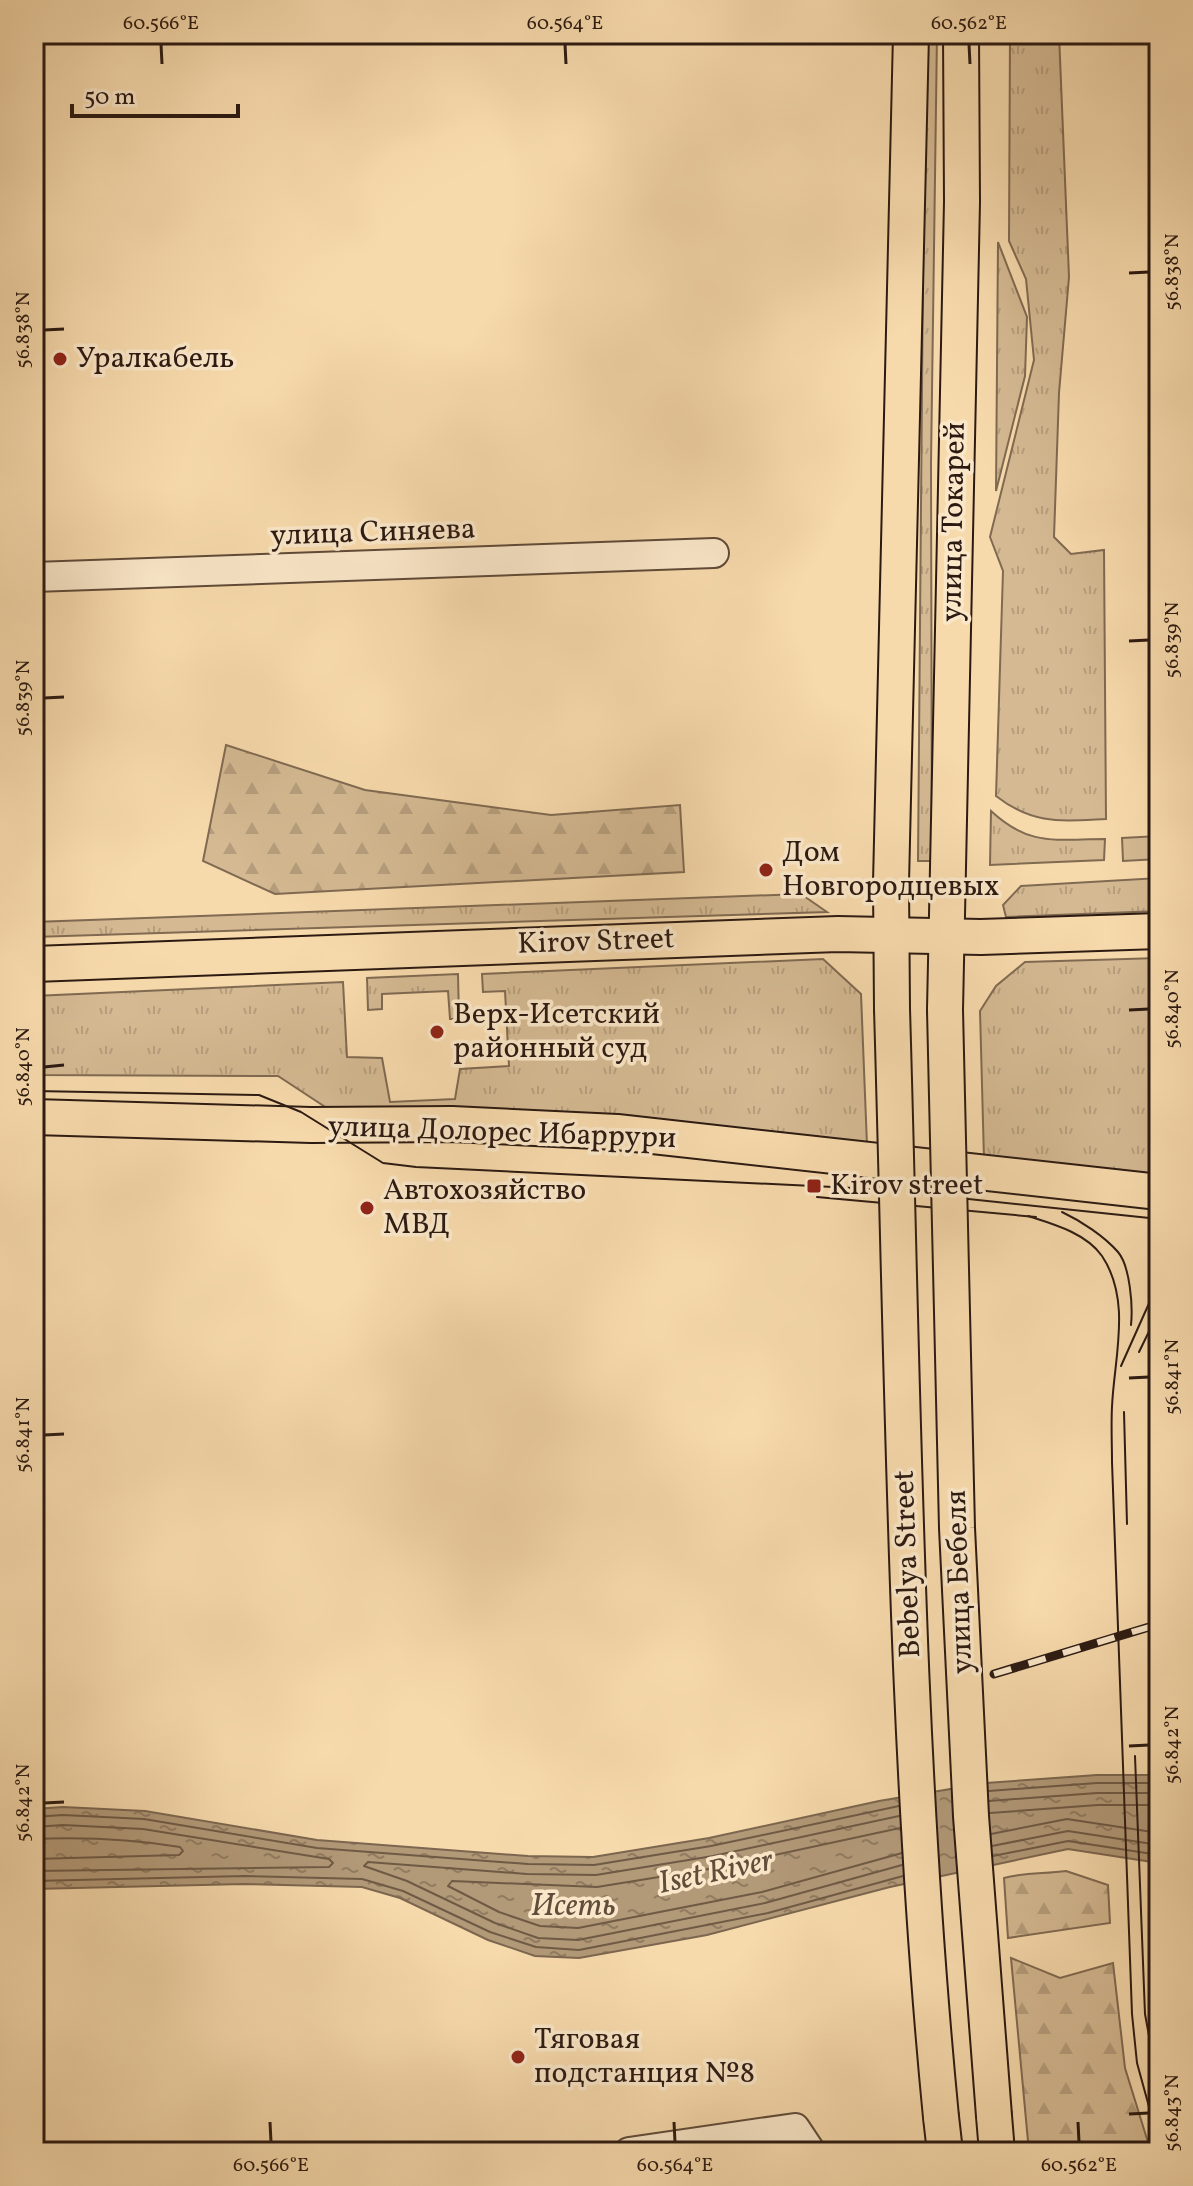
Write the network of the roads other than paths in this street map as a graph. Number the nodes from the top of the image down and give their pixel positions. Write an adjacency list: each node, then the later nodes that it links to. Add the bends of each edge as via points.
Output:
1 (911, 34): 6 (main road, улица Токарей)
2 (961, 34): 7 (main road, улица Токарей)
3 (714, 553): 4 (street, улица Синяева)
4 (34, 577)
5 (1159, 931): 7 (main road, Kirov Street)
6 (892, 936): 7 (main road, Kirov Street); 8 (main road, Kirov Street); 9 (main road, улица Токарей)
7 (945, 937): 10 (main road, улица Токарей)
8 (34, 964)
9 (892, 1009): 15 (main road, Bebelya Street, bridge, via 911,1671)
10 (945, 1010): 16 (main road, улица Бебеля, bridge, via 957,1528 971,1816)
11 (34, 1117): 12 (main road, улица Долорес Ибаррури, via 617,1132)
12 (1159, 1192)
13 (629, 2152): 14 (street, via 795,2128)
14 (811, 2152)
15 (945, 2152)
16 (997, 2152)

